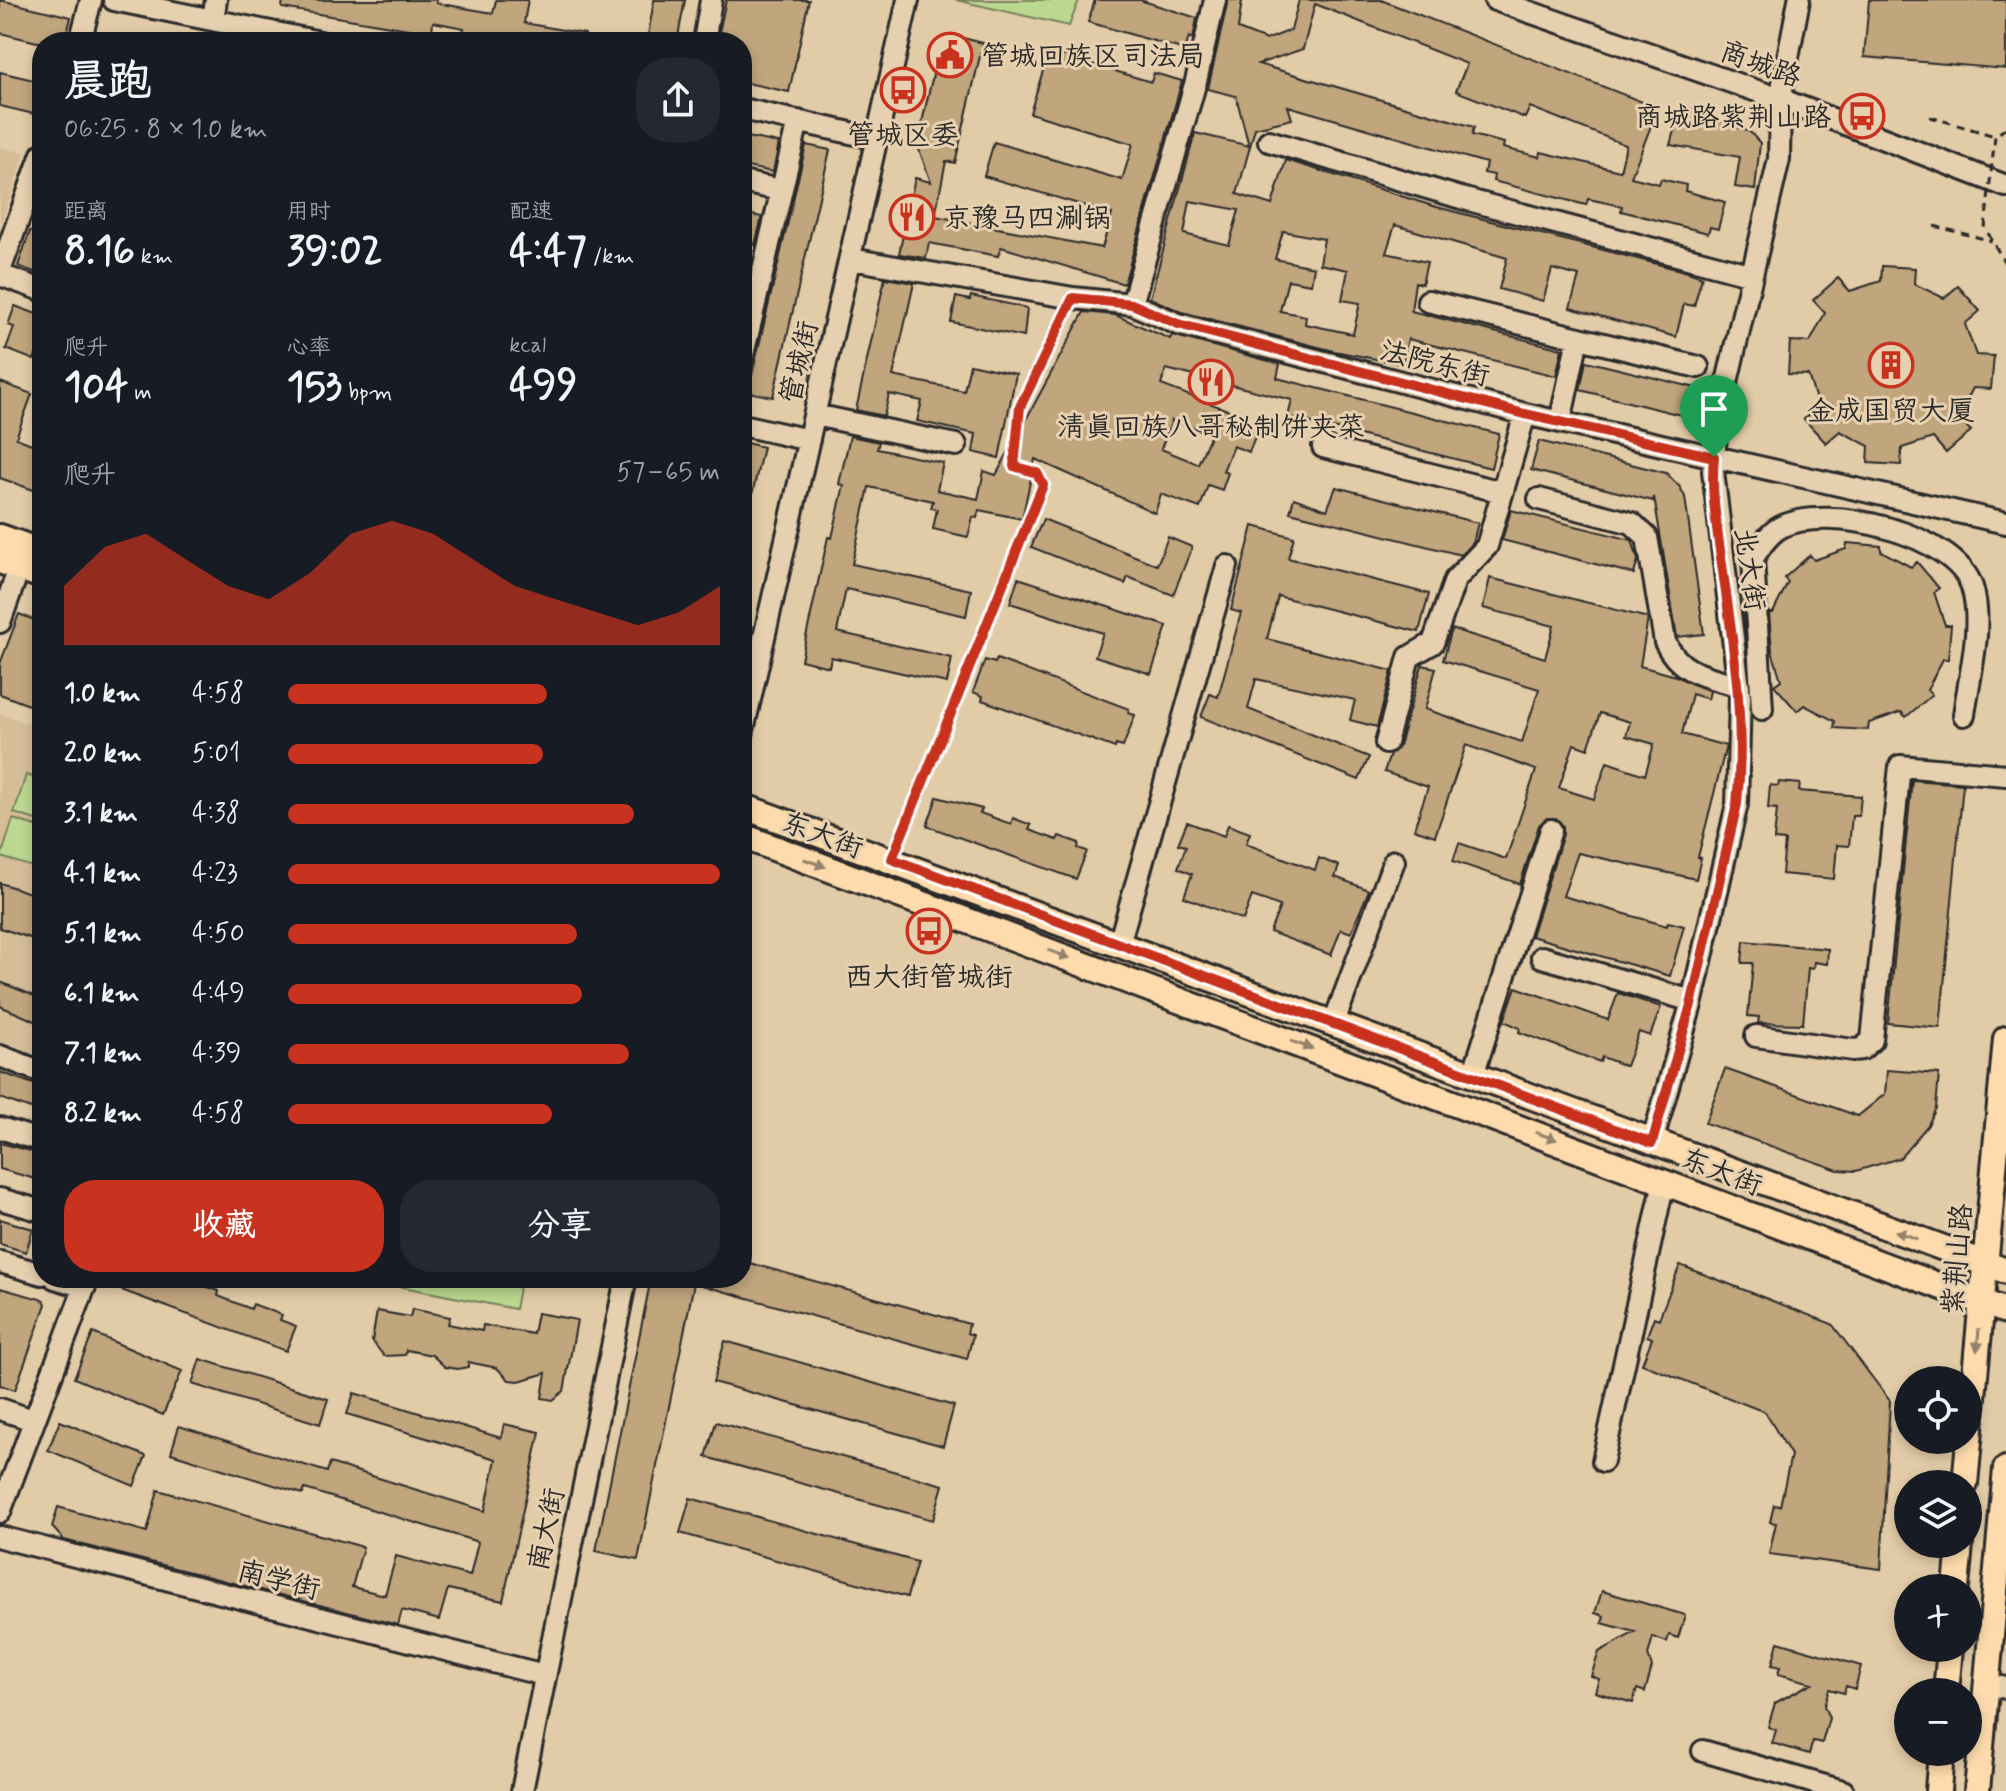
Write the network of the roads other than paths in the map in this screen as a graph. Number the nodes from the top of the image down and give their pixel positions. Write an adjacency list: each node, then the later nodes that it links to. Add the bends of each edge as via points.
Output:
1 (91, 0): 9 (street)
2 (114, 0): 8 (street)
3 (711, 0): 11 (street)
4 (908, 0): 15 (street, 管城街)
5 (1215, 0): 26 (street)
6 (1495, 0): 12 (street, 商城路)
7 (1799, 0): 12 (street, 北大街)
8 (214, 10): 10 (street)
9 (83, 32)
10 (287, 32)
11 (706, 32)
12 (1780, 99): 19 (street, 商城路); 23 (street, 北大街, via 1779,159)
13 (752, 111): 14 (street)
14 (798, 121): 15 (street); 20 (street)
15 (878, 139): 21 (street, 管城街)
16 (1269, 141): 23 (street)
17 (32, 182): 22 (street)
18 (752, 184): 20 (street)
19 (2006, 186)
20 (780, 190): 27 (street)
21 (851, 259): 26 (street, 法院东街); 31 (street, 管城街)
22 (0, 273): 24 (street)
23 (1752, 275): 37 (street, 北大街)
24 (32, 286)
25 (1428, 301): 28 (street)
26 (1132, 304): 30 (street, 法院东街, via 1178,324)
27 (752, 315)
28 (1578, 338): 29 (street); 32 (street)
29 (1698, 367)
30 (1525, 414): 32 (street, 法院东街); 38 (street)
31 (815, 415): 34 (street, 管城街); 35 (street)
32 (1560, 422): 37 (street, 法院东街)
33 (752, 427): 34 (street)
34 (809, 440): 49 (street, 管城街)
35 (956, 445)
36 (1323, 447): 38 (street)
37 (1714, 457): 39 (street, 法院东街); 48 (street, 北大街, via 1716,517)
38 (1502, 492): 52 (street, via 1487,546 1455,580 1433,643 1409,657)
39 (1883, 495): 41 (street, 法院东街); 42 (street)
40 (1539, 499): 48 (street, via 1642,530 1665,642 1673,656 1684,668)
41 (2006, 523)
42 (1878, 526): 50 (street, via 1803,521 1781,527 1753,558); 51 (street, via 1926,540 1960,564 1972,586 1977,613)
43 (0, 537): 44 (main road)
44 (32, 548)
45 (1227, 566): 58 (street)
46 (20, 568): 47 (street)
47 (0, 622)
48 (1739, 686): 60 (street, 北大街, via 1737,804)
49 (752, 691)
50 (1762, 709)
51 (1964, 715)
52 (1386, 743)
53 (2006, 775): 62 (street, via 1900,766 1872,1040 1853,1050)
54 (752, 810): 58 (main road, 东大街)
55 (1551, 830): 66 (street)
56 (752, 840): 70 (main road, 东大街, one-way to 70)
57 (1394, 861): 61 (street)
58 (1119, 944): 61 (main road, 东大街)
59 (1542, 957): 60 (street)
60 (1692, 1001): 69 (street, 北大街)
61 (1333, 1025): 66 (main road, 东大街)
62 (1756, 1036)
63 (2006, 1039): 74 (main road, 紫荆山路)
64 (0, 1056): 65 (street)
65 (32, 1068)
66 (1473, 1075): 69 (main road, 东大街)
67 (0, 1128): 68 (street)
68 (32, 1138)
69 (1652, 1143): 74 (main road, 东大街, one-way to 69)
70 (1664, 1181): 78 (main road, 东大街); 82 (street)
71 (0, 1199): 72 (street)
72 (32, 1208)
73 (0, 1262): 75 (street)
74 (1996, 1267): 78 (main road, 紫荆山路)
75 (32, 1271)
76 (84, 1288): 81 (street)
77 (624, 1288): 87 (street, 南大街)
78 (1982, 1302): 79 (main road, 东大街); 84 (main road, 紫荆山路, one-way to 84)
79 (2006, 1311)
80 (0, 1409): 81 (street)
81 (33, 1420): 85 (street)
82 (1603, 1461)
83 (2006, 1469): 88 (main road)
84 (1966, 1470)
85 (0, 1512)
86 (0, 1537): 87 (street, 南学街)
87 (544, 1675): 91 (street, 南大街)
88 (1996, 1686): 94 (main road)
89 (1703, 1751): 92 (street)
90 (1940, 1766): 93 (main road)
91 (522, 1791)
92 (1843, 1791)
93 (1938, 1791)
94 (1977, 1791)

